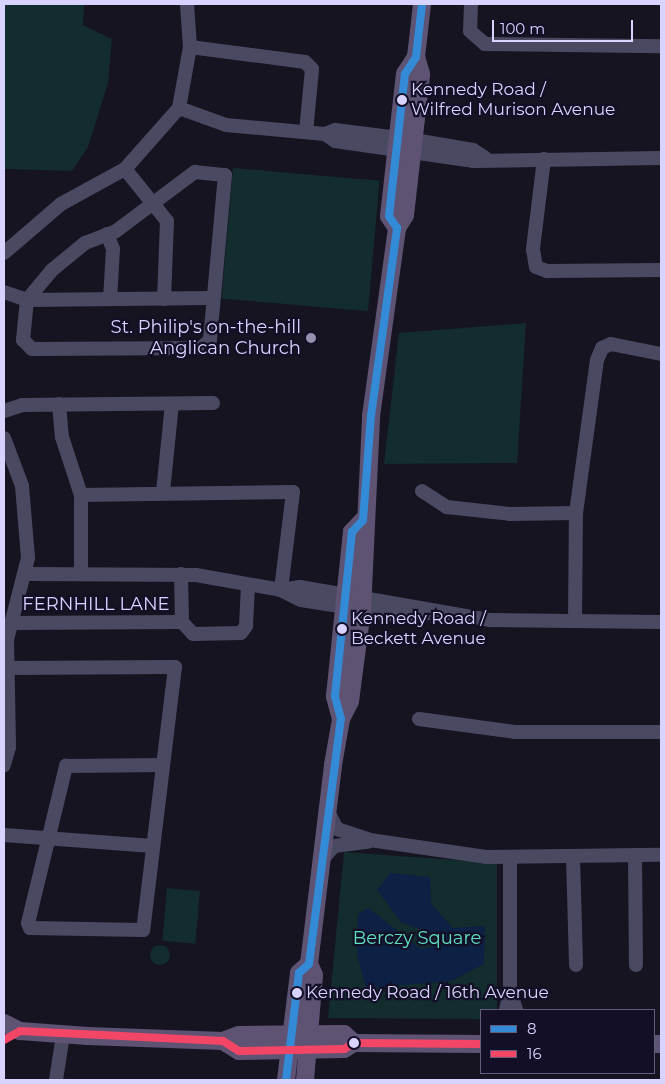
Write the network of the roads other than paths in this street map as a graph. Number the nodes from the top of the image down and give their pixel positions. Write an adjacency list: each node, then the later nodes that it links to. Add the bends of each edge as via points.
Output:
1 (187, 4): 5 (street)
2 (422, 4): 8 (main road, via 416,57 421,74)
3 (471, 4): 4 (street, via 470,30 485,44)
4 (661, 46)
5 (190, 47): 6 (street); 7 (street, via 305,62 312,69)
6 (179, 108): 7 (street, via 226,125); 11 (street)
7 (306, 132): 8 (street, via 324,134 334,130)
8 (405, 145): 10 (street, via 473,161 484,157); 36 (main road, via 389,216 397,228 371,416 363,520 352,532)
9 (661, 158): 10 (street)
10 (544, 160): 15 (street, via 533,249 536,267 547,272)
11 (124, 169): 12 (street); 14 (street, via 61,204)
12 (151, 206): 13 (street); 17 (street, via 167,221); 18 (street, via 195,172 225,175)
13 (107, 234): 19 (street, via 113,249); 20 (street, via 85,243 52,270)
14 (4, 253)
15 (661, 270)
16 (4, 292): 20 (street)
17 (164, 298): 18 (street); 19 (street)
18 (213, 298): 20 (street, via 210,340 201,348 32,349 23,340)
19 (110, 299): 20 (street)
20 (27, 300)
21 (661, 354): 30 (street, via 623,346 602,348)
22 (213, 403): 24 (street)
23 (59, 404): 24 (street); 25 (street); 29 (street, via 62,437)
24 (172, 404): 28 (street)
25 (4, 411)
26 (4, 438): 31 (street, via 18,473 27,514)
27 (422, 491): 30 (street, via 447,507 510,514)
28 (163, 492): 29 (street); 35 (street, via 293,492)
29 (80, 495): 32 (street)
30 (576, 513): 38 (street)
31 (27, 574): 32 (street); 40 (street)
32 (81, 574): 33 (street)
33 (182, 574): 34 (street); 39 (street, FERNHILL LANE)
34 (248, 584): 35 (street); 39 (street, FERNHILL LANE, via 246,626 241,633 193,634)
35 (281, 590): 36 (street, via 300,587)
36 (354, 602): 38 (street, via 408,617 432,612 490,620); 46 (main road, via 335,696 341,719)
37 (658, 618): 38 (street)
38 (575, 621)
39 (182, 622): 40 (street, FERNHILL LANE)
40 (11, 623): 41 (street)
41 (7, 668): 44 (street, via 9,747); 45 (street, via 176,667)
42 (419, 719): 43 (street, via 515,732)
43 (661, 732)
44 (4, 765)
45 (163, 765): 48 (street, via 66,766); 50 (street)
46 (327, 810): 49 (street, via 337,829); 55 (main road)
47 (4, 835): 48 (street)
48 (47, 838): 50 (street); 50 (street, via 28,923 30,928 143,930)
49 (370, 840): 54 (street); 55 (street, via 334,846)
50 (153, 846)
51 (635, 855): 52 (street); 53 (street); 58 (street)
52 (661, 855)
53 (573, 856): 54 (street); 57 (street)
54 (510, 859): 59 (street)
55 (321, 861): 56 (main road)
56 (309, 964): 66 (main road, via 299,973); 67 (main road, via 314,975)
57 (576, 965)
58 (636, 965)
59 (510, 991): 60 (street); 61 (street)
60 (506, 1009)
61 (516, 1009)
62 (4, 1023): 63 (main road)
63 (20, 1031): 64 (main road); 65 (main road)
64 (63, 1035): 66 (main road, via 224,1041 239,1051); 69 (street)
65 (4, 1040)
66 (290, 1042): 67 (main road); 70 (main road)
67 (308, 1042): 68 (main road, via 344,1049 354,1043); 71 (main road)
68 (480, 1044)
69 (56, 1080)
70 (286, 1080)
71 (305, 1080)

